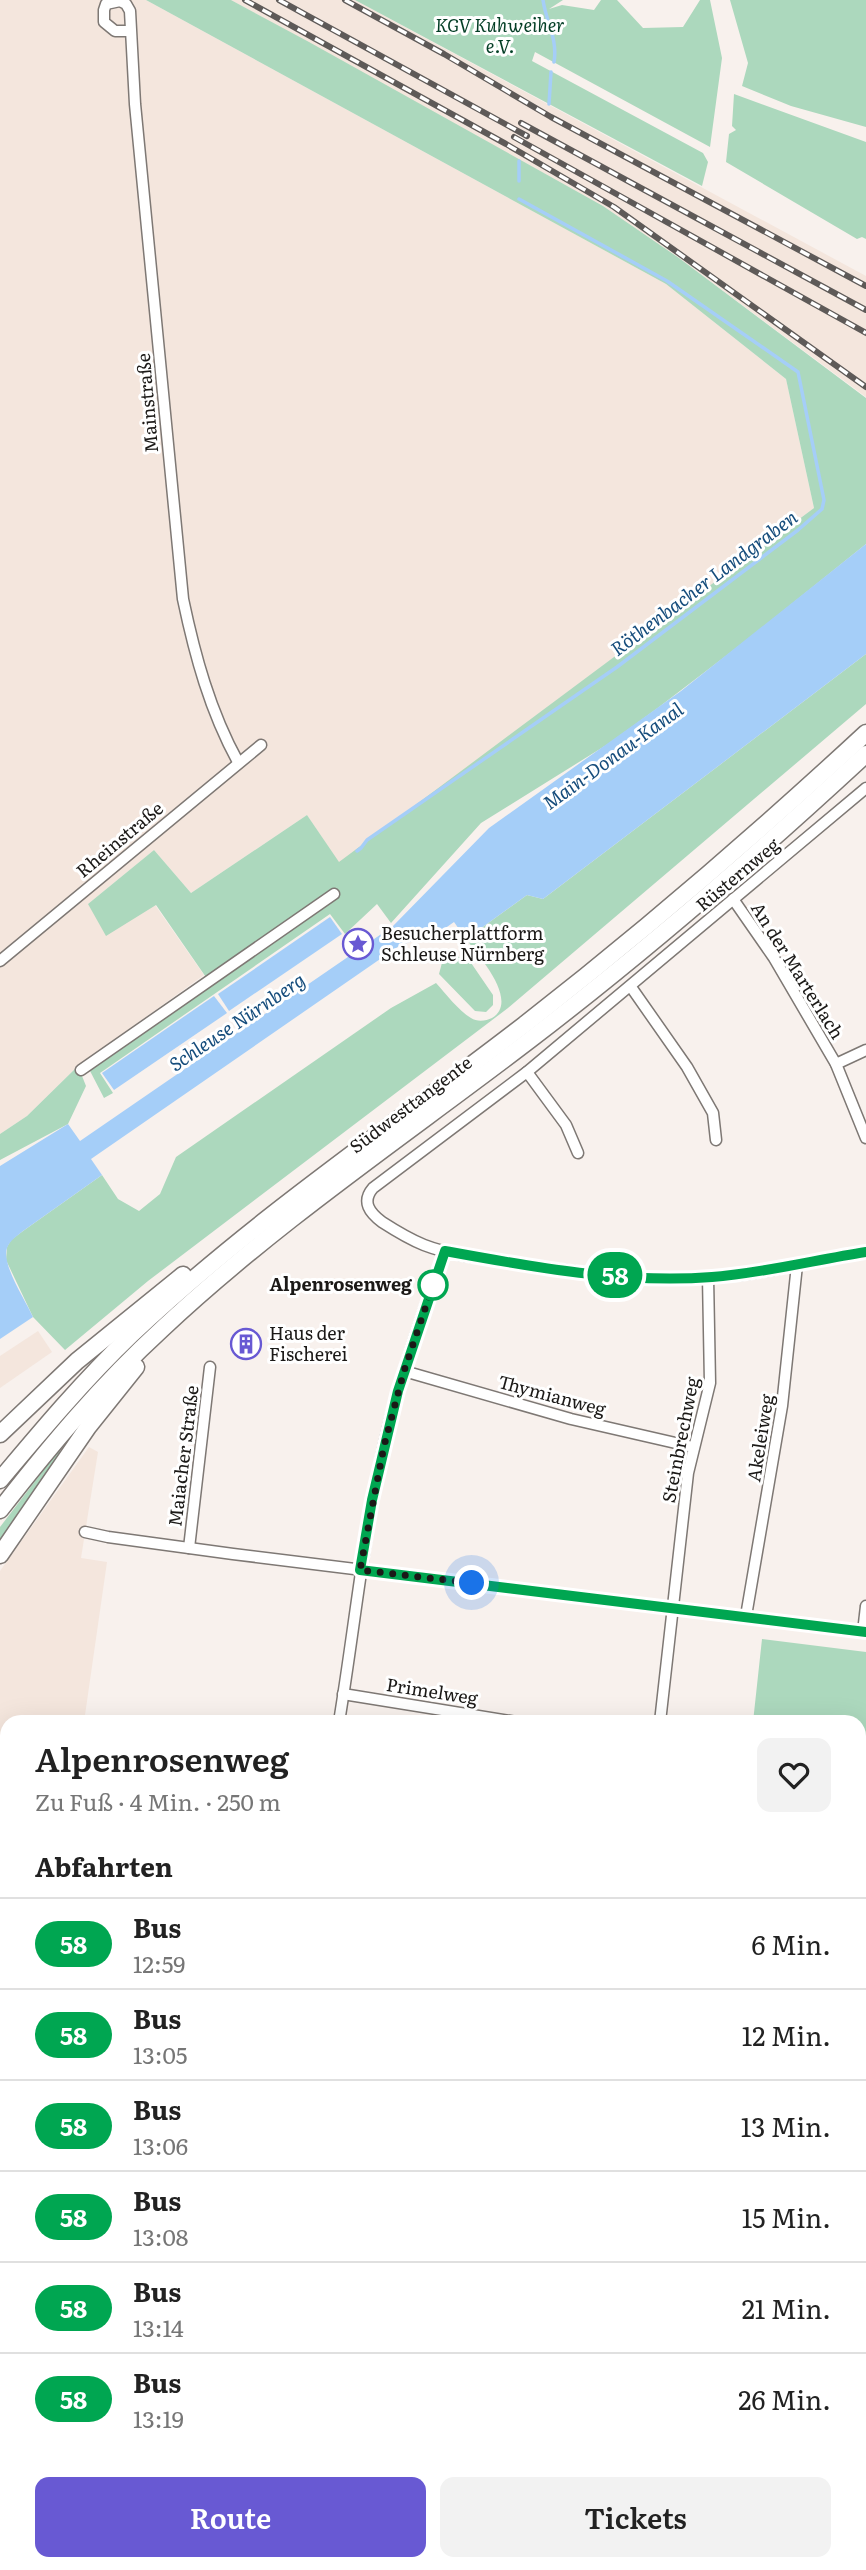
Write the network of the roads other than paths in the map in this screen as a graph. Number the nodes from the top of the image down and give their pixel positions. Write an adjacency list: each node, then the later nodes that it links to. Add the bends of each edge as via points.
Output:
1 (130, 32): 5 (street, Mainstraße, via 183,599 196,662)
2 (866, 733): 18 (highway, Südwesttangente, via 609,957)
3 (261, 745): 5 (street, Rheinstraße)
4 (866, 754): 23 (highway, Südwesttangente, via 632,959 278,1230)
5 (238, 762): 9 (street, Rheinstraße)
6 (866, 788): 8 (street, Rüsternweg)
7 (334, 894): 13 (street)
8 (733, 899): 10 (street, Rüsternweg); 12 (street, An der Marterlach)
9 (0, 961)
10 (631, 987): 14 (street, Rüsternweg); 16 (street, via 713,1113)
11 (866, 1050): 12 (street)
12 (836, 1063): 15 (street, An der Marterlach)
13 (81, 1070)
14 (527, 1072): 17 (street, via 566,1125); 19 (street, Rüsternweg, via 367,1195 369,1211 399,1234)
15 (866, 1138)
16 (716, 1140)
17 (578, 1153)
18 (254, 1229): 26 (highway, via 232,1236 119,1325); 28 (highway, Südwesttangente, via 129,1337)
19 (445, 1251): 22 (street, via 567,1271); 25 (street)
20 (866, 1252): 21 (street)
21 (797, 1265): 22 (street); 36 (street, Akeleiweg, via 782,1406)
22 (708, 1278): 27 (street, Steinbrechweg, via 710,1383)
23 (181, 1311): 29 (highway, Südwesttangente, via 88,1404); 32 (highway, via 88,1427)
24 (210, 1367): 31 (street, Maiacher Straße)
25 (404, 1371): 27 (street, Thymianweg, via 571,1419); 33 (street)
26 (0, 1434)
27 (693, 1447): 35 (street, Steinbrechweg)
28 (0, 1480)
29 (0, 1510)
30 (85, 1532): 31 (street, Maiacher Straße)
31 (189, 1548): 33 (street, Maiacher Straße)
32 (0, 1555)
33 (360, 1570): 35 (street, Maiacher Straße); 38 (street)
34 (866, 1606): 37 (street)
35 (673, 1607): 36 (street, Maiacher Straße); 41 (street, Steinbrechweg)
36 (746, 1616): 37 (street, Maiacher Straße)
37 (864, 1632)
38 (343, 1694): 39 (street); 40 (street, Primelweg)
39 (340, 1715)
40 (473, 1715)
41 (661, 1715)

